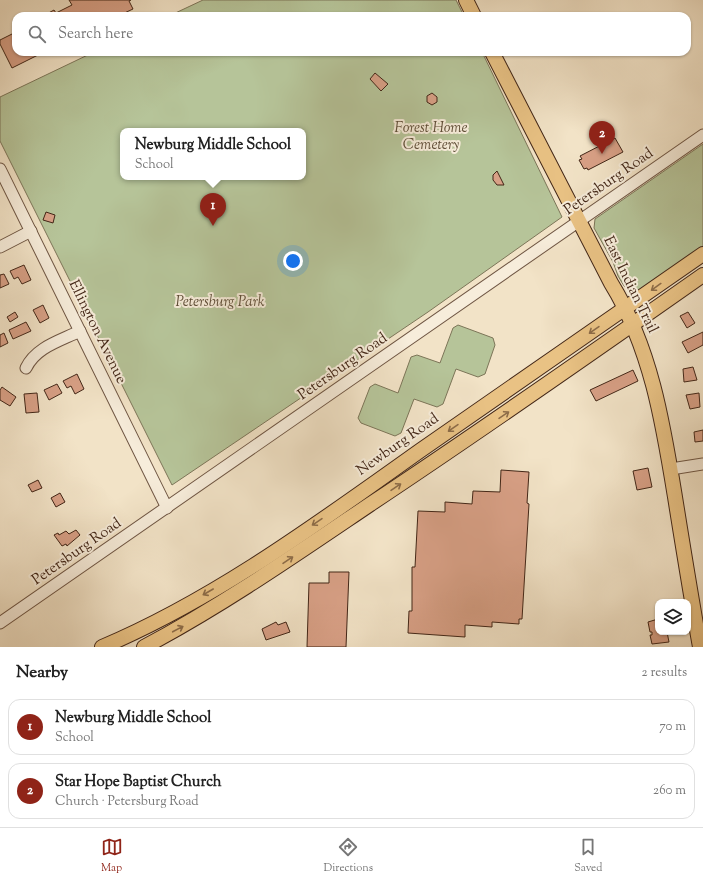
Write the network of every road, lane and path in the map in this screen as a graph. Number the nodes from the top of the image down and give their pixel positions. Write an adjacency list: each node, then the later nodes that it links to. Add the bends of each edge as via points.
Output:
1 (466, 0): 2 (main road)
2 (472, 12)
3 (494, 56): 6 (main road, East Indian Trail)
4 (703, 135): 6 (street, Petersburg Road)
5 (0, 169): 7 (street, Ellington Avenue)
6 (579, 221): 11 (main road, East Indian Trail); 17 (street, Petersburg Road)
7 (31, 231): 8 (street); 13 (street, Ellington Avenue)
8 (0, 247)
9 (703, 254): 11 (main road, Newburg Road, one-way to 11)
10 (703, 275): 12 (main road)
11 (626, 307): 12 (main road, East Indian Trail); 19 (main road, Newburg Road, one-way to 19, via 355,497 255,563 161,619)
12 (634, 325): 16 (main road, East Indian Trail, via 650,369); 20 (main road, one-way to 12, via 184,626 269,574)
13 (80, 331): 14 (street, via 40,350 31,358); 17 (street, Ellington Avenue)
14 (26, 368)
15 (703, 464): 16 (street)
16 (671, 469): 21 (main road, East Indian Trail)
17 (167, 508): 18 (street, Petersburg Road)
18 (0, 624)
19 (102, 647)
20 (144, 647)
21 (700, 647)

